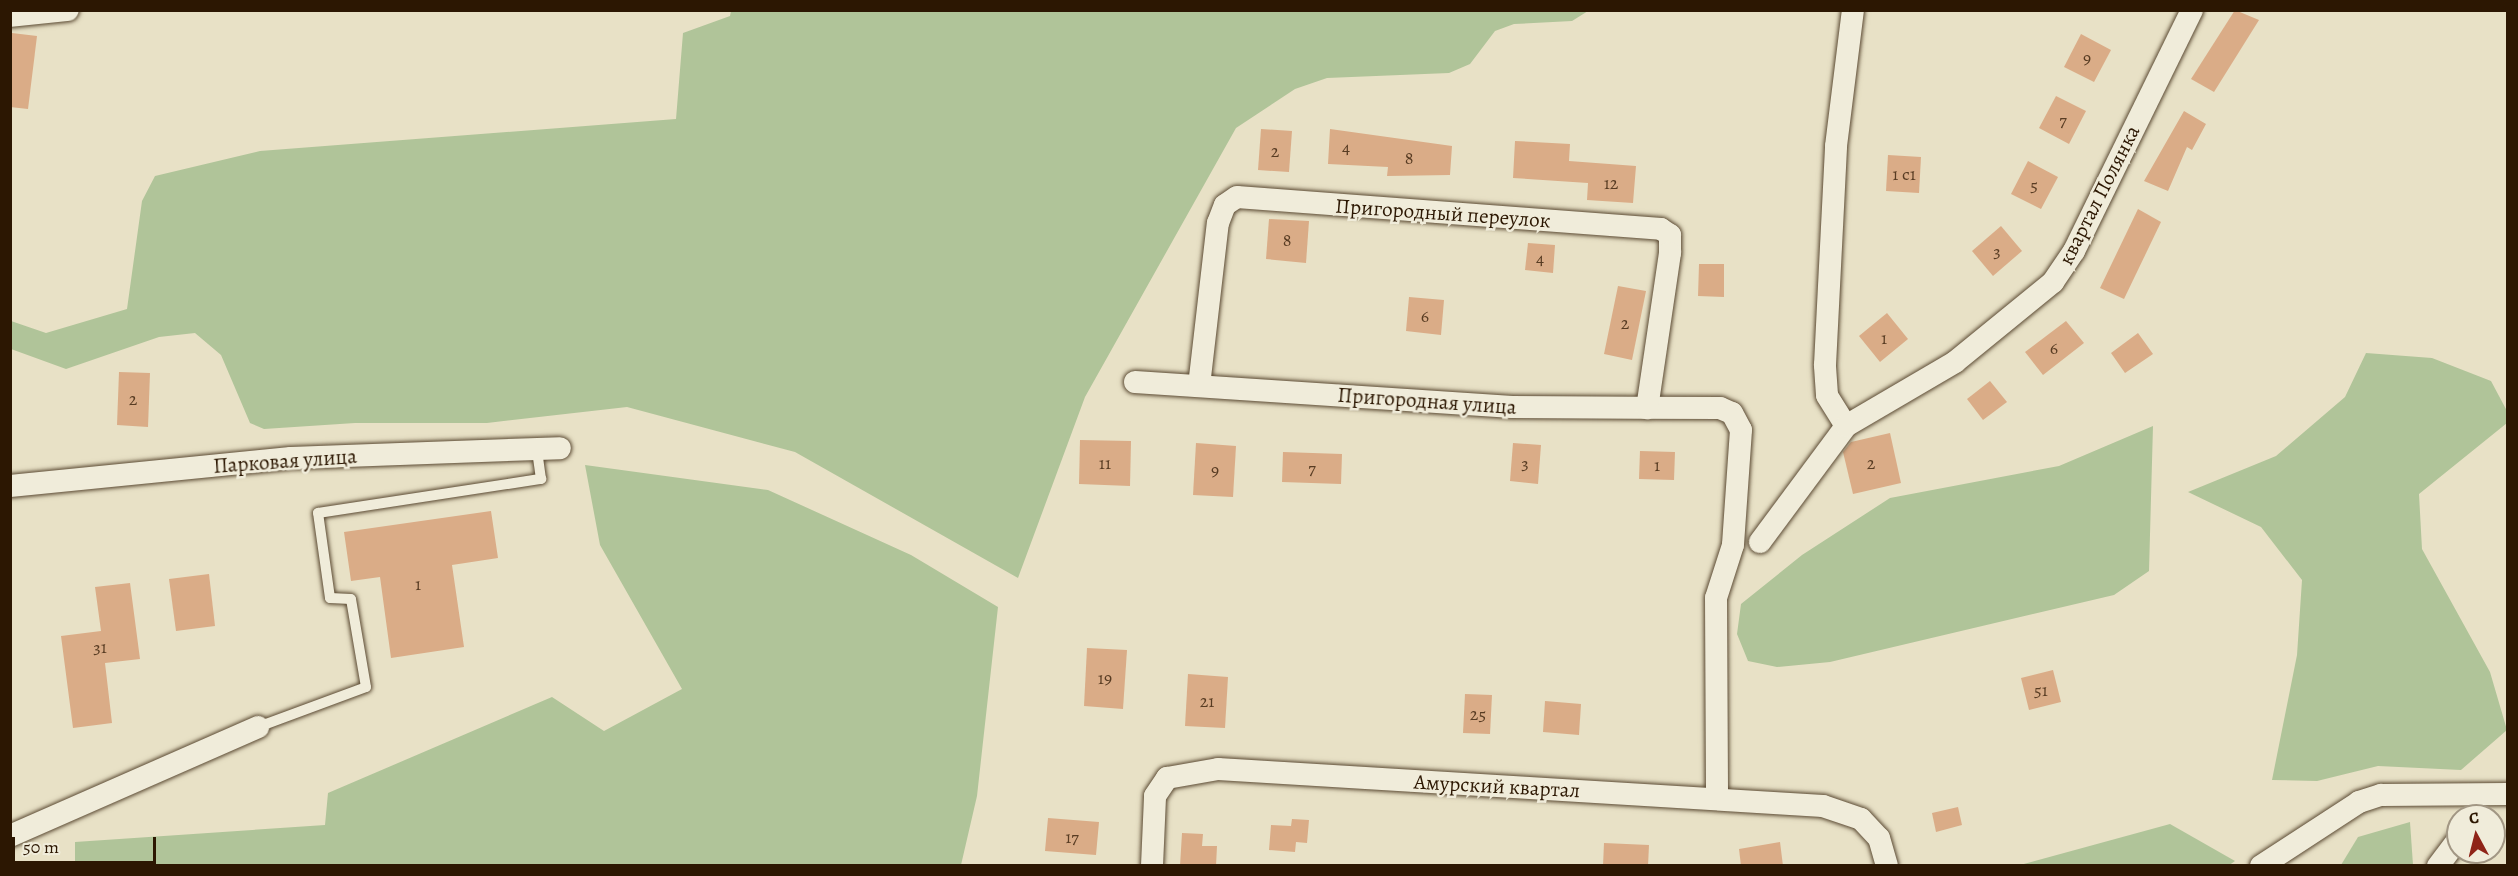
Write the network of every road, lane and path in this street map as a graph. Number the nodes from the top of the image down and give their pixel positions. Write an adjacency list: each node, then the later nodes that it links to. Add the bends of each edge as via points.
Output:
1 (68, 10): 4 (street)
2 (1853, 10): 8 (street, via 1836,146 1825,365 1827,394)
3 (2192, 10): 8 (street, квартал Полянка, via 2074,251 2053,282 1955,362)
4 (10, 16)
5 (1135, 382): 6 (street, Пригородная улица)
6 (1200, 386): 7 (street, Пригородная улица, via 1512,406); 7 (street, Пригородный переулок, via 1218,223 1226,205 1237,197 1661,229 1670,235 1670,253)
7 (1647, 408): 15 (street, Пригородная улица, via 1720,408 1732,413 1741,430 1733,545 1716,598)
8 (1846, 426): 12 (street, квартал Полянка)
9 (537, 448): 10 (street, Парковая улица); 11 (street, Парковая улица, via 291,458); 13 (lane, via 541,479 318,513 330,598 351,599 366,687)
10 (560, 448)
11 (10, 486)
12 (1760, 542)
13 (258, 727): 16 (street)
14 (2498, 796): 19 (street, via 2381,795 2359,802)
15 (1717, 799): 17 (street, Амурский квартал, via 1218,769 1187,771 1167,778 1155,796); 18 (street, Амурский квартал, via 1846,811 1862,819 1879,838)
16 (10, 836)
17 (1152, 866)
18 (1887, 866)
19 (2261, 866)

